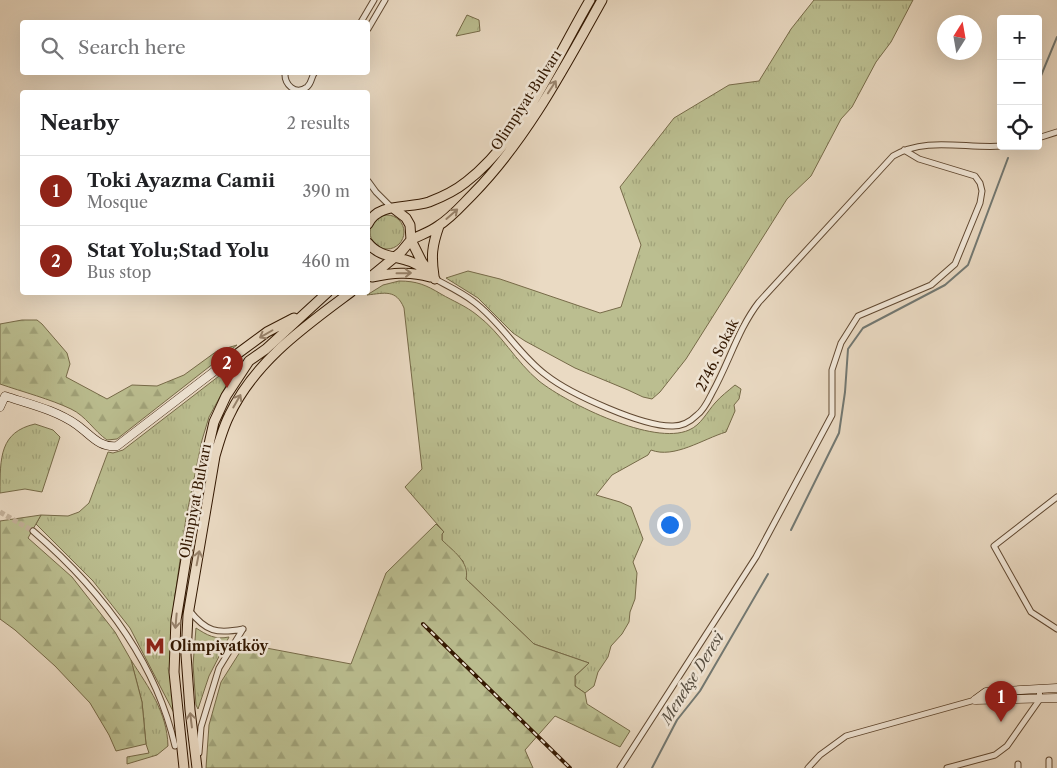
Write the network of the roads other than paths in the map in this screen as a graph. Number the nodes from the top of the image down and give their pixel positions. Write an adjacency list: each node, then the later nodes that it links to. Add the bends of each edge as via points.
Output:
1 (374, 0): 5 (street)
2 (385, 0): 6 (street)
3 (590, 0): 18 (main road, Olimpiyat Bulvarı, via 528,109 485,166 447,194 427,202)
4 (602, 0): 20 (main road, Olimpiyat Bulvarı, one-way to 4, via 482,185 517,143 562,73)
5 (361, 20)
6 (370, 26)
7 (284, 75): 10 (street)
8 (313, 75): 9 (street)
9 (309, 85): 10 (street, via 298,90); 12 (street)
10 (290, 87): 11 (street)
11 (292, 90)
12 (309, 90)
13 (1057, 132): 14 (street)
14 (1042, 137)
15 (997, 146): 16 (street, 2746. Sokak, via 926,145)
16 (904, 150): 25 (street, 2746. Sokak, via 884,165 759,302 742,326 702,411 681,425 640,419 568,389 546,375 474,302); 47 (street, via 919,159 975,176 980,183 980,202 955,264 931,285 858,316 841,343 832,370 832,415 756,557)
17 (370, 184): 18 (street)
18 (393, 208): 19 (main road, Olimpiyat Bulvarı, via 380,211); 21 (main road, via 410,225)
19 (370, 219)
20 (439, 226): 21 (main road, Olimpiyat Bulvarı); 25 (main road, via 432,244)
21 (411, 240): 23 (main road, Olimpiyat Bulvarı); 25 (main road)
22 (370, 245): 23 (main road, via 385,256)
23 (395, 256): 24 (main road); 25 (main road, via 419,265)
24 (370, 278): 25 (main road, one-way to 25, via 406,273)
25 (435, 279)
26 (325, 295): 28 (main road, Olimpiyat Bulvarı)
27 (347, 295): 29 (main road, Olimpiyat Bulvarı)
28 (306, 313): 30 (main road, Olimpiyat Bulvarı); 31 (main road, one-way to 31, via 267,332)
29 (284, 345): 30 (main road); 36 (main road, Olimpiyat Bulvarı, one-way to 29, via 216,456 228,417 254,374)
30 (266, 349): 31 (main road); 32 (main road, Olimpiyat Bulvarı, via 249,361)
31 (229, 360): 32 (main road, via 242,364); 33 (street, via 117,446 110,447 93,440 61,415 5,396)
32 (243, 370): 45 (main road, Olimpiyat Bulvarı, one-way to 45, via 214,422 194,510 176,620 174,672)
33 (0, 407)
34 (1057, 497): 37 (street, via 994,546 1031,612)
35 (33, 531): 43 (street, via 64,558 118,620 158,693)
36 (189, 610): 46 (main road, Olimpiyat Bulvarı, one-way to 36, via 186,655); 46 (street, via 199,623 220,632 243,629 218,668 200,727)
37 (1057, 629)
38 (1057, 688): 39 (street)
39 (1039, 689): 41 (street); 42 (street, via 986,692)
40 (1057, 698): 41 (street)
41 (1040, 699): 42 (street); 49 (street, via 1007,746 995,755)
42 (975, 700): 48 (street, via 846,736)
43 (175, 746)
44 (1050, 760): 50 (street)
45 (184, 768)
46 (197, 768)
47 (620, 768)
48 (808, 768)
49 (947, 768)
50 (1050, 768)

